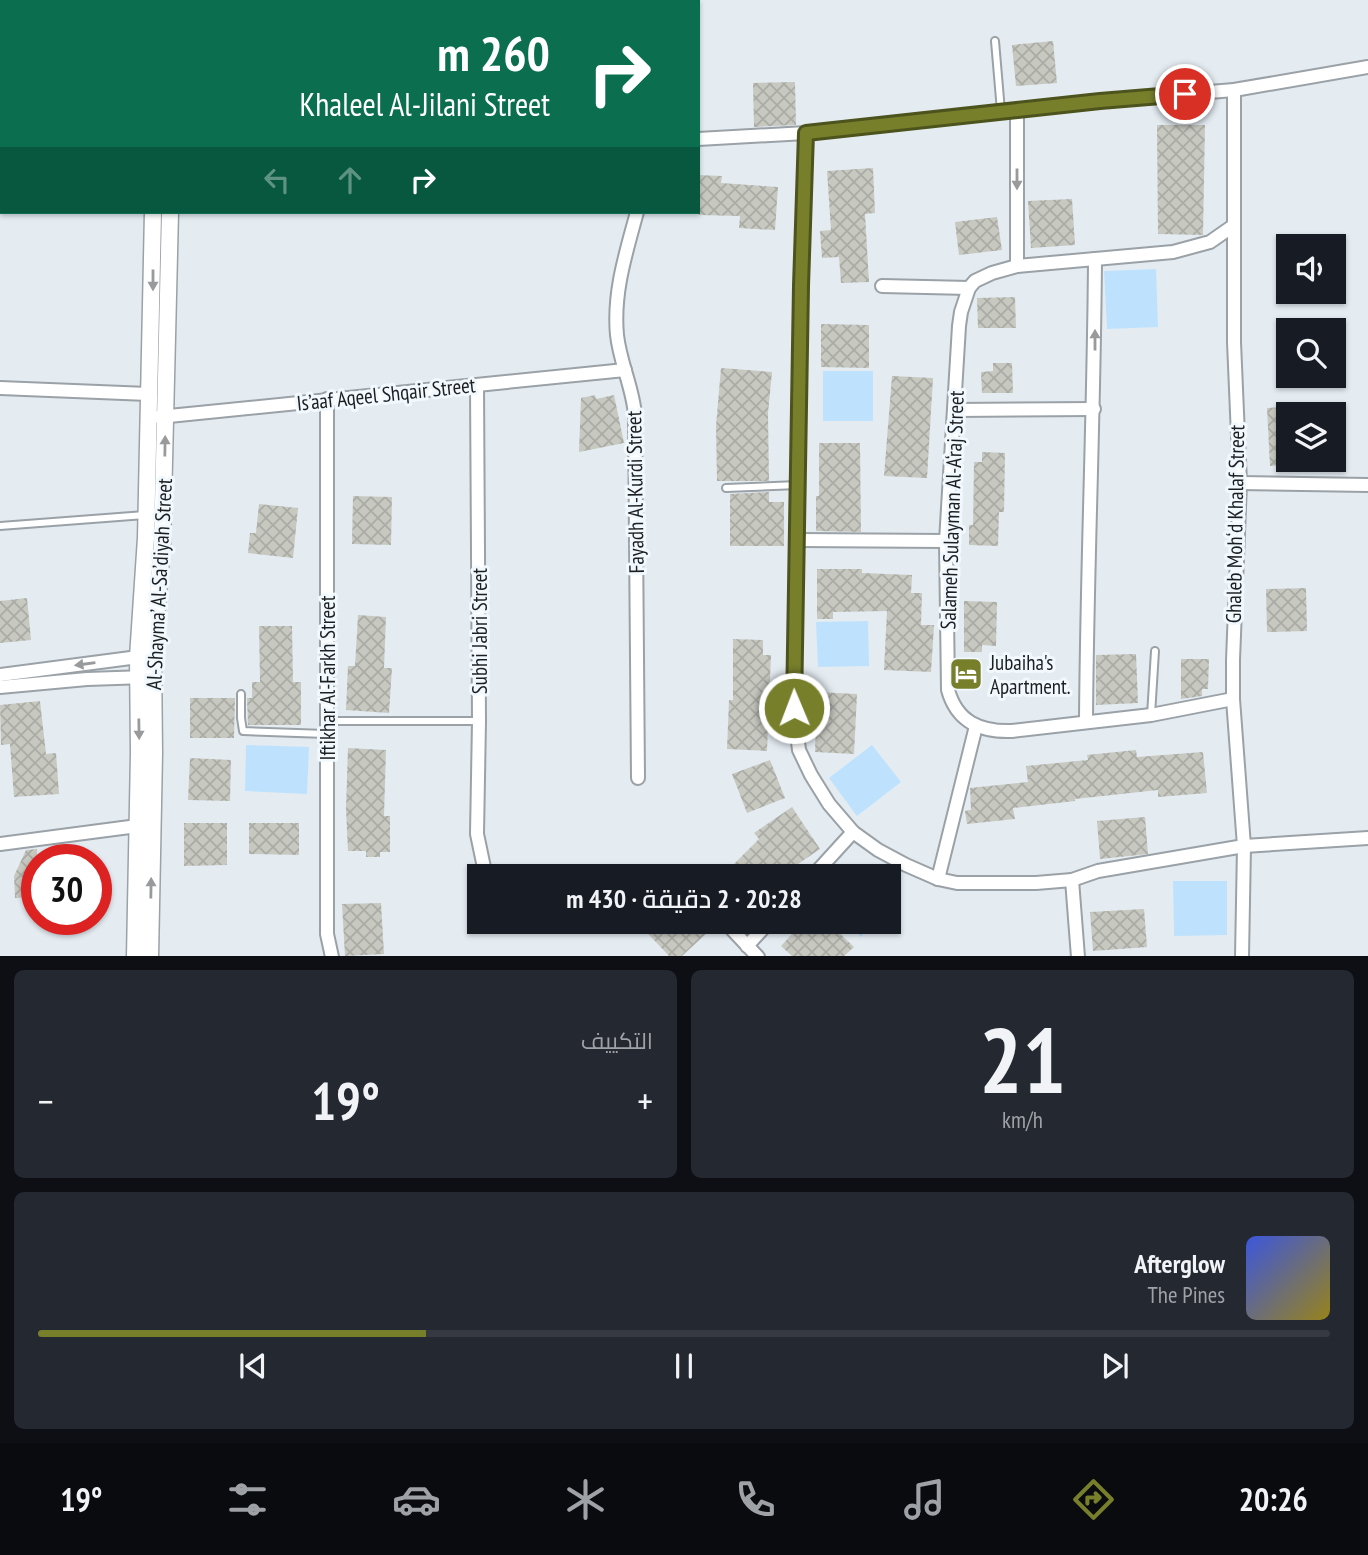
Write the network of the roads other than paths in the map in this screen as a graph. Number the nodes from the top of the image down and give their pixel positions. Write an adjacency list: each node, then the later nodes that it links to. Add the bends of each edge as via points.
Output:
1 (995, 41): 4 (lane)
2 (1368, 67): 3 (street)
3 (1234, 90): 5 (street); 11 (street, Ghaleb Moh‘d Khalaf Street)
4 (1001, 111): 5 (street); 6 (street)
5 (1017, 111): 13 (street, one-way to 13)
6 (806, 133): 7 (street); 26 (street)
7 (700, 139)
8 (153, 214): 19 (street, Al-Shayma’ Al-Sa’diyah Street, one-way to 19)
9 (170, 214): 24 (street, Al-Shayma’ Al-Sa’diyah Street)
10 (637, 214): 16 (street, Fayadh Al-Kurdi Street, via 618,289 617,337)
11 (1233, 226): 12 (street, via 1194,247); 25 (street, Ghaleb Moh‘d Khalaf Street)
12 (1095, 260): 13 (street); 21 (street, one-way to 12)
13 (1017, 266): 15 (street, via 982,277)
14 (882, 286): 15 (street)
15 (969, 288): 22 (street, Salameh Sulayman Al-A‘raj Street, via 961,312)
16 (625, 370): 17 (street, Is’aaf Aqeel Shqair Street); 45 (street, Fayadh Al-Kurdi Street, via 635,415)
17 (477, 385): 20 (street, Is’aaf Aqeel Shqair Street); 41 (street, Subhi Jabri Street)
18 (0, 388): 19 (street)
19 (148, 394): 23 (street, Al-Shayma’ Al-Sa’diyah Street)
20 (327, 400): 24 (street, Is’aaf Aqeel Shqair Street); 44 (street, Iftikhar Al-Farkh Street)
21 (1094, 408): 22 (street); 42 (street)
22 (954, 410): 32 (street, Salameh Sulayman Al-A‘raj Street)
23 (148, 417): 24 (street, Is’aaf Aqeel Shqair Street); 29 (street, Al-Shayma’ Al-Sa’diyah Street)
24 (166, 417): 29 (street, Al-Shayma’ Al-Sa’diyah Street, one-way to 24)
25 (1240, 483): 27 (street); 39 (street, Ghaleb Moh‘d Khalaf Street)
26 (799, 485): 28 (lane); 31 (street)
27 (1368, 485)
28 (726, 488)
29 (155, 514): 30 (lane); 34 (street, Al-Shayma’ Al-Sa’diyah Street)
30 (0, 526)
31 (798, 540): 32 (street); 47 (street, via 794,708 799,750 829,804)
32 (946, 541): 43 (street, Salameh Sulayman Al-A‘raj Street, via 948,690 955,708)
33 (1155, 651): 40 (lane)
34 (145, 656): 35 (street, one-way to 35); 36 (street, Al-Shayma’ Al-Sa’diyah Street)
35 (0, 675)
36 (145, 677): 37 (street); 46 (street, Al-Shayma’ Al-Sa’diyah Street, via 139,753)
37 (0, 687)
38 (241, 694): 44 (lane, via 243,731)
39 (1233, 699): 40 (street); 50 (street, Ghaleb Moh‘d Khalaf Street)
40 (1151, 715): 42 (street)
41 (479, 721): 44 (lane); 51 (street, Subhi Jabri Street, via 477,834)
42 (1086, 721): 43 (street, via 993,732)
43 (976, 726): 53 (street)
44 (326, 728): 60 (street, Iftikhar Al-Farkh Street, via 327,934)
45 (638, 778)
46 (144, 825): 49 (street); 58 (street, Al-Shayma’ Al-Sa’diyah Street); 59 (street, Al-Shayma’ Al-Sa’diyah Street, one-way to 46)
47 (853, 832): 52 (street); 53 (street, via 906,866)
48 (1368, 838): 50 (street)
49 (0, 844)
50 (1244, 846): 54 (street, via 1098,871); 63 (street, Ghaleb Moh‘d Khalaf Street)
51 (483, 864)
52 (823, 864)
53 (938, 879): 54 (street, via 987,884)
54 (1072, 880): 62 (street)
55 (736, 934): 57 (street)
56 (758, 934): 57 (street)
57 (747, 946): 61 (street)
58 (135, 956)
59 (150, 956)
60 (332, 956)
61 (757, 956)
62 (1078, 956)
63 (1242, 956)

